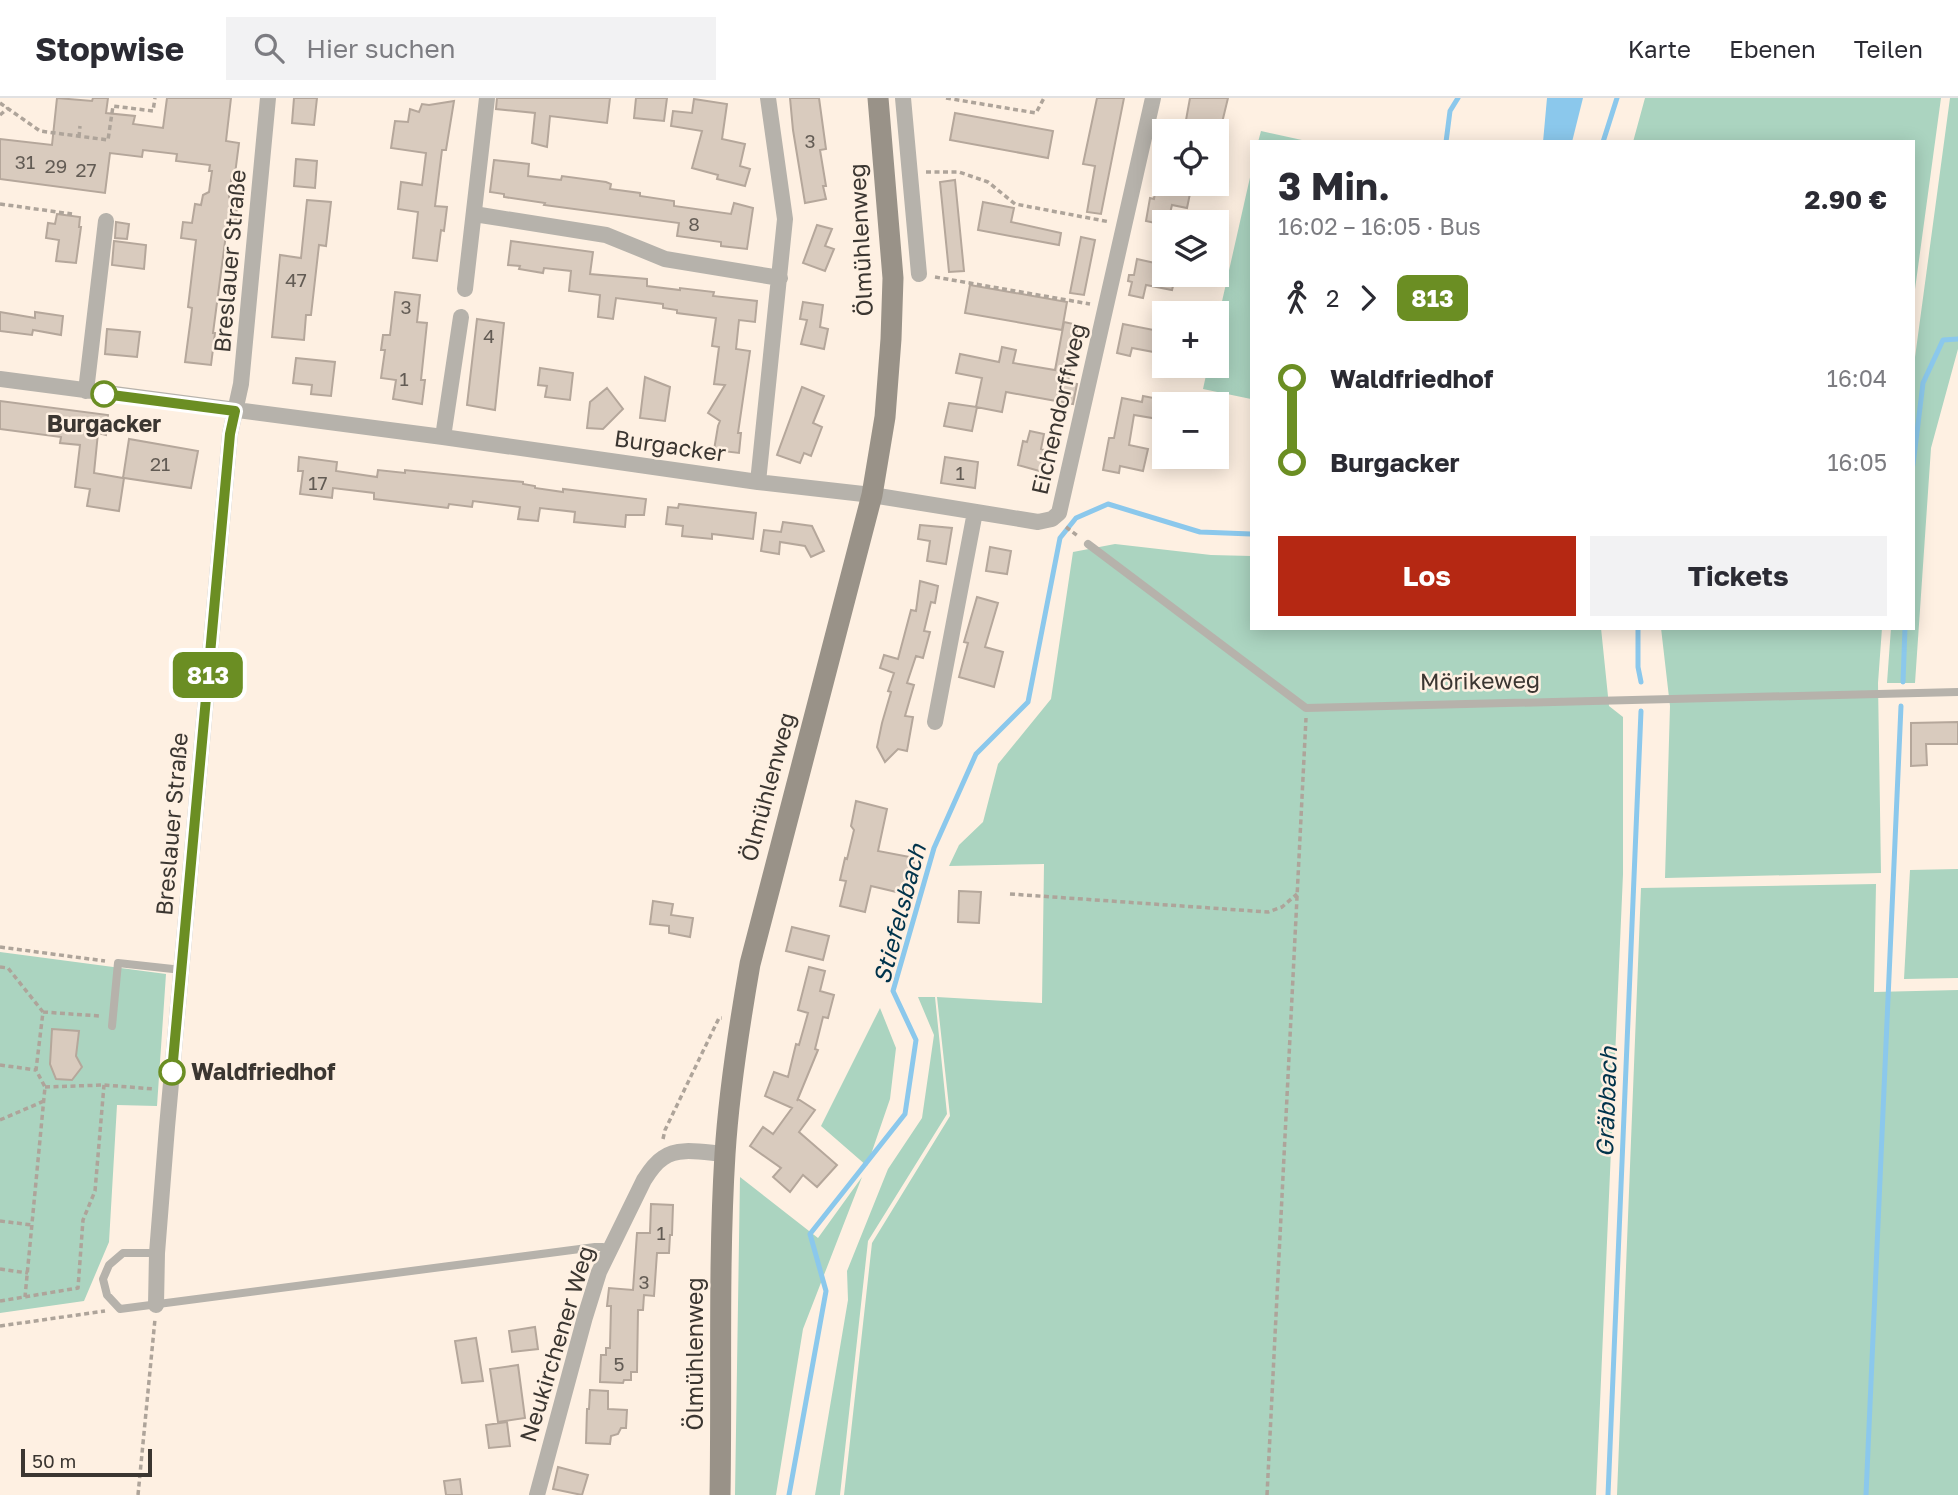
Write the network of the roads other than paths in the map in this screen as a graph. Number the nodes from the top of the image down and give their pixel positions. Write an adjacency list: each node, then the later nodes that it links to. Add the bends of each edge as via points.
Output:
1 (268, 98): 15 (street, Breslauer Straße)
2 (487, 98): 7 (street)
3 (768, 98): 10 (street, via 785,219)
4 (878, 98): 18 (main road, Ölmühlenweg, via 893,278 886,417)
5 (903, 98): 9 (street)
6 (1153, 98): 19 (street, Eichendorffweg, via 1058,522)
7 (474, 214): 10 (street, via 606,235 665,259); 11 (street)
8 (106, 221): 14 (street)
9 (919, 274)
10 (780, 278): 17 (street)
11 (465, 289)
12 (461, 317): 16 (street)
13 (0, 379): 14 (street, Burgacker)
14 (86, 391): 15 (street, Burgacker)
15 (235, 411): 16 (street, Burgacker); 23 (street, Breslauer Straße)
16 (443, 437): 17 (street, Burgacker)
17 (758, 482): 18 (street, Burgacker)
18 (872, 495): 19 (street); 25 (main road, Ölmühlenweg, via 753,951 740,1018)
19 (975, 512): 22 (street)
20 (1088, 544): 21 (lane, Mörikeweg, via 1306,708)
21 (1958, 692)
22 (935, 722)
23 (182, 970): 24 (lane, via 118,963); 27 (street, Breslauer Straße)
24 (113, 1022)
25 (725, 1154): 26 (street, Neukirchener Weg, via 666,1156 644,1180); 30 (main road, Ölmühlenweg)
26 (608, 1250): 28 (lane, via 595,1247); 29 (street, Neukirchener Weg)
27 (157, 1253): 28 (street, Breslauer Straße); 28 (lane, via 124,1252 108,1265 103,1279 107,1295 120,1310)
28 (156, 1305)
29 (537, 1495)
30 (720, 1495)

